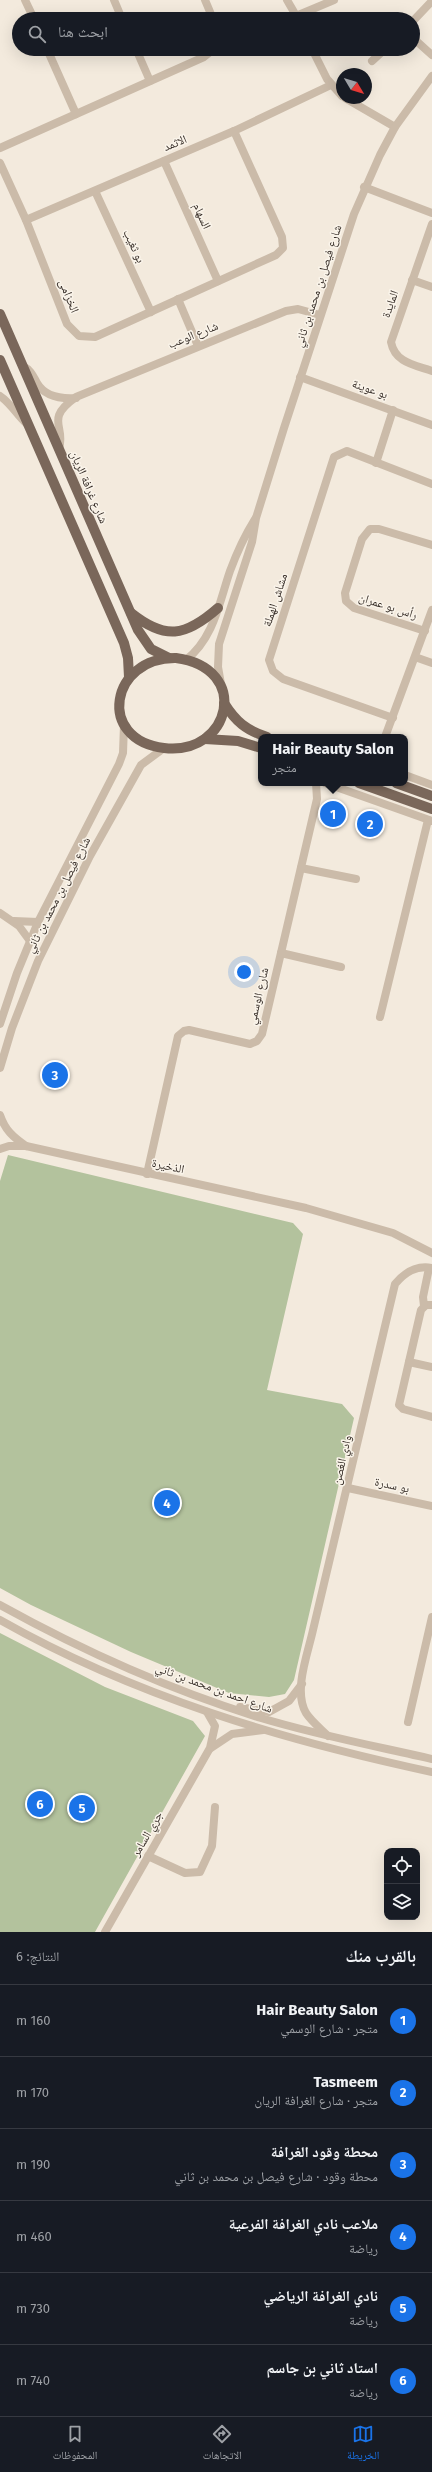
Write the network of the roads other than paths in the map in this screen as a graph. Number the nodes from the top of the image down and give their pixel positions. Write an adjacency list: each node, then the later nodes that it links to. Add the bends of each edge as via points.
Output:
1 (25, 0): 7 (street)
2 (114, 0): 8 (street)
3 (204, 0): 9 (street)
4 (287, 0): 10 (street)
5 (334, 0): 11 (street)
6 (432, 0): 12 (street)
7 (31, 12)
8 (119, 12)
9 (210, 12)
10 (294, 12)
11 (309, 12)
12 (420, 13)
13 (420, 44): 14 (street)
14 (432, 55)
15 (50, 56): 26 (street)
16 (139, 56): 22 (street)
17 (205, 56): 22 (street)
18 (316, 56): 23 (street)
19 (377, 56): 20 (street)
20 (372, 61)
21 (432, 76): 27 (street, شارع فيصل بن محمد بن ثاني)
22 (150, 81): 26 (street)
23 (331, 85): 24 (street); 28 (street, الاثمد)
24 (336, 90)
25 (355, 104): 27 (street)
26 (76, 114): 29 (street)
27 (395, 127): 32 (street, شارع فيصل بن محمد بن ثاني)
28 (234, 131): 30 (street, الاثمد); 38 (street, الخزامى, via 282,237 283,248 276,254)
29 (0, 148)
30 (164, 161): 33 (street, الاثمد); 38 (street, السهام)
31 (0, 163): 35 (street, الخزامى)
32 (364, 188): 34 (street); 43 (street, شارع فيصل بن محمد بن ثاني)
33 (95, 191): 35 (street, الاثمد); 41 (street, بو ثغيب)
34 (432, 213)
35 (26, 220): 41 (street, الخزامى, via 68,324 79,336 95,337)
36 (432, 224): 37 (street, المايدة)
37 (412, 280): 39 (street); 47 (street, المايدة, via 391,337 392,347 396,355 404,361)
38 (218, 281): 40 (street, الخزامى)
39 (432, 287)
40 (178, 299): 41 (street, الخزامى); 44 (street)
41 (151, 312)
42 (0, 314): 46 (main road, شارع غرافة الريان)
43 (320, 315): 44 (street, شارع الوعب, via 298,309 286,311); 48 (street, شارع فيصل بن محمد بن ثاني)
44 (198, 346): 50 (street, شارع الوعب)
45 (0, 360): 52 (main road)
46 (23, 366): 50 (street, شارع الوعب, via 49,395); 54 (main road, شارع غرافة الريان)
47 (432, 371)
48 (300, 377): 51 (street, بو عوينة); 57 (street, شارع فيصل بن محمد بن ثاني)
49 (0, 396): 52 (street, via 11,404 18,416)
50 (76, 397): 54 (street, شارع الوعب, via 59,415)
51 (393, 410): 53 (street, بو عوينة); 55 (street)
52 (28, 425): 69 (main road, via 124,642)
53 (432, 425)
54 (59, 449): 63 (main road, شارع غرافة الريان)
55 (376, 463): 56 (street, مشاش الهملة); 72 (street, مشاش الهملة, via 347,452 334,457 269,660 273,671 283,679)
56 (432, 484)
57 (256, 518): 59 (street, شارع فيصل بن محمد بن ثاني); 60 (street, شارع فيصل بن محمد بن ثاني)
58 (432, 545): 64 (street, رأس بو عمران, via 379,529 370,529 362,539 345,593 346,601 354,608)
59 (235, 557): 60 (street); 61 (street, شارع فيصل بن محمد بن ثاني)
60 (246, 561): 70 (street, شارع فيصل بن محمد بن ثاني, via 219,644 218,667)
61 (218, 608): 63 (main road, via 199,624 176,632 154,629); 67 (street, شارع فيصل بن محمد بن ثاني, via 206,640)
62 (432, 610): 64 (street)
63 (129, 612): 66 (main road, شارع غرافة الريان, via 148,646)
64 (425, 630): 65 (street)
65 (415, 657): 68 (street); 72 (street)
66 (169, 658): 67 (main road); 69 (main road, via 147,664)
67 (186, 660): 70 (main road, via 209,670)
68 (432, 663)
69 (129, 677): 73 (main road, via 122,688 119,706)
70 (221, 687): 71 (main road)
71 (224, 703): 74 (main road, via 241,726); 76 (main road, via 220,723)
72 (393, 718): 75 (street)
73 (124, 725): 78 (main road, via 138,739); 94 (street, شارع فيصل بن محمد بن ثاني, via 123,753 116,771)
74 (260, 734)
75 (386, 734)
76 (204, 739): 77 (main road, via 238,741); 78 (main road, via 181,748)
77 (258, 747)
78 (164, 748): 100 (street, شارع فيصل بن محمد بن ثاني, via 142,766 90,856 38,961 12,1028)
79 (408, 776): 81 (street)
80 (408, 782): 86 (main road)
81 (432, 784)
82 (316, 786): 90 (street, شارع الوسمي, via 317,798)
83 (334, 786): 89 (street)
84 (367, 786): 88 (main road)
85 (405, 786): 86 (main road)
86 (418, 790): 87 (main road)
87 (432, 796)
88 (432, 809)
89 (430, 820): 98 (street)
90 (301, 868): 91 (street); 96 (street, شارع الوسمي)
91 (356, 879)
92 (0, 913): 93 (street)
93 (14, 921): 94 (street); 95 (street)
94 (38, 922): 95 (street, شارع فيصل بن محمد بن ثاني)
95 (30, 941): 99 (street, شارع فيصل بن محمد بن ثاني)
96 (281, 954): 97 (street); 104 (street, شارع الوسمي, via 263,1029 257,1041 250,1044 190,1030 178,1036)
97 (341, 967)
98 (380, 1017)
99 (0, 1024)
100 (0, 1068)
101 (0, 1115): 102 (street, الذخيرة, via 4,1127 12,1137)
102 (26, 1146): 103 (street, الذخيرة); 104 (street, الذخيرة)
103 (0, 1149)
104 (147, 1174): 105 (street, الذخيرة, via 306,1208 392,1232)
105 (432, 1253)
106 (430, 1268): 107 (street, via 423,1297); 111 (street, وادي الغصن, via 422,1266 405,1273 395,1284)
107 (430, 1305): 108 (street, via 421,1310)
108 (409, 1362): 109 (street); 110 (street, via 400,1407)
109 (432, 1367)
110 (432, 1417)
111 (348, 1488): 112 (street, بو سدرة); 116 (street, وادي الغصن)
112 (432, 1506)
113 (0, 1605): 117 (street, شارع احمد بن محمد بن ثاني, via 109,1662)
114 (432, 1617): 119 (street)
115 (0, 1620): 118 (street, شارع احمد بن محمد بن ثاني, via 80,1660)
116 (302, 1684): 117 (street, وادي الغصن, via 289,1700 270,1712); 121 (street, وادي الغصن, via 302,1702 306,1713)
117 (210, 1701): 121 (street, شارع احمد بن محمد بن ثاني)
118 (207, 1712): 120 (street, شارع احمد بن محمد بن ثاني); 122 (street, جري السامر, via 216,1730)
119 (408, 1722)
120 (263, 1730): 122 (street, جري السامر, via 232,1734); 124 (street, شارع احمد بن محمد بن ثاني, via 338,1751)
121 (328, 1736): 123 (street, شارع احمد بن محمد بن ثاني)
122 (210, 1748): 126 (street, جري السامر)
123 (432, 1758)
124 (432, 1772)
125 (215, 1807): 126 (street, via 212,1846 200,1872 185,1873)
126 (148, 1856): 127 (street, جري السامر)
127 (105, 1932)

